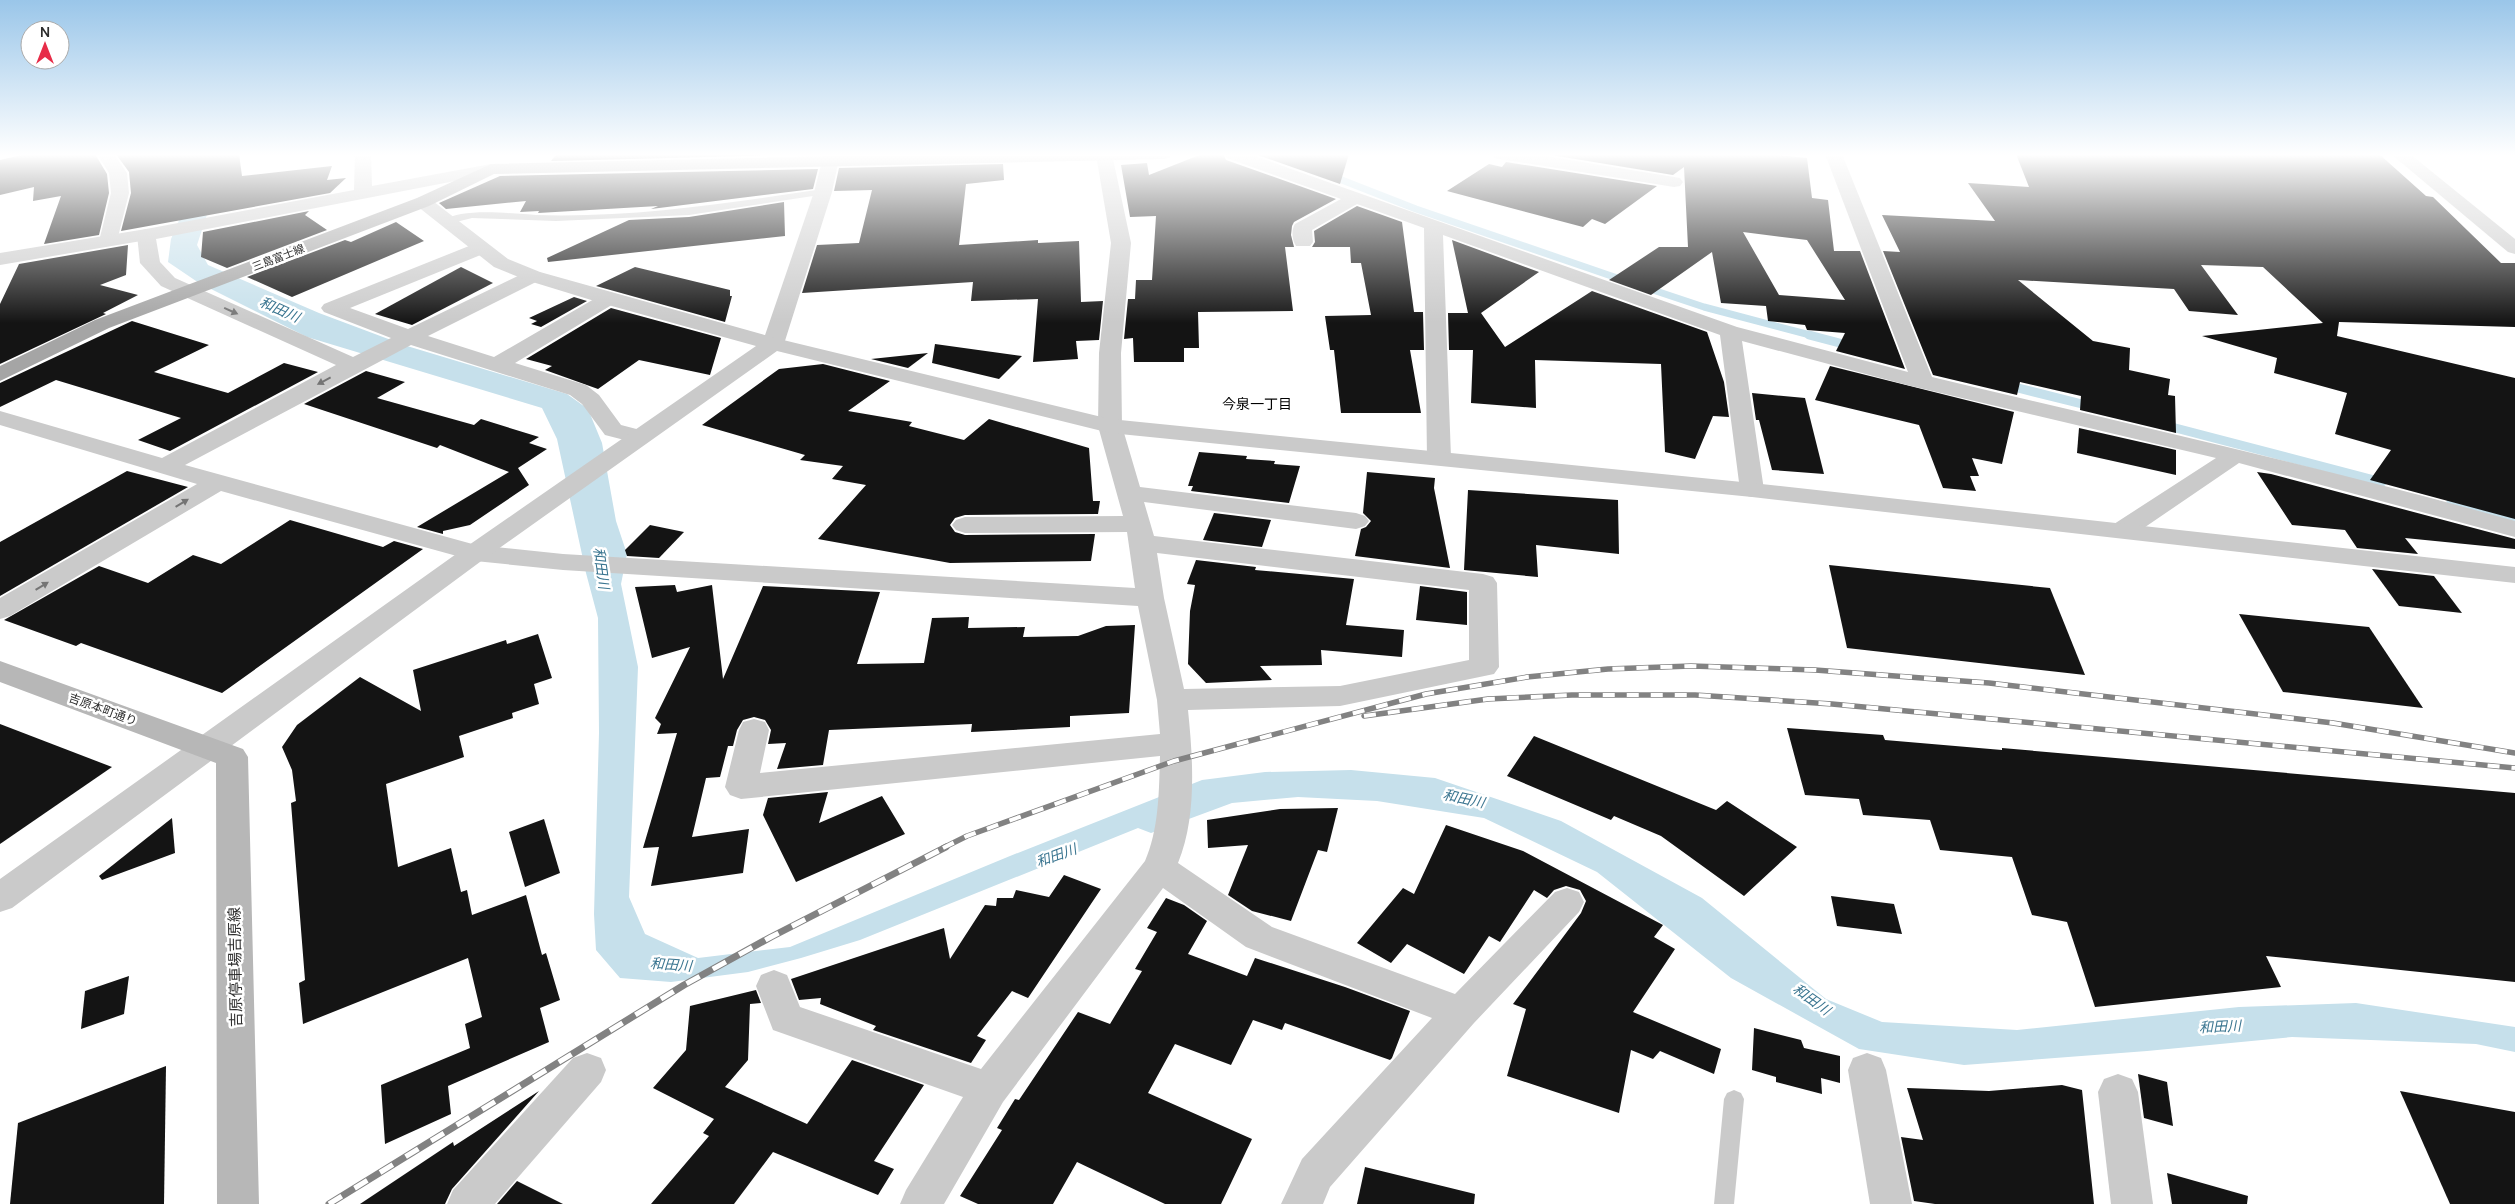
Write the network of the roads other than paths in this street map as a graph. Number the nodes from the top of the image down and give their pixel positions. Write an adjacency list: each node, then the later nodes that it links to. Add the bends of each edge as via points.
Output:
1 (116, 210): 15 (street)
2 (279, 210): 14 (street)
3 (402, 210): 21 (main road, 三島富士線)
4 (434, 210): 12 (street)
5 (696, 210): 12 (lane, via 556,218 472,214)
6 (817, 210): 25 (street)
7 (1115, 210): 31 (street, via 1121,243 1110,353)
8 (1334, 210): 16 (street, via 1302,228)
9 (1394, 210): 13 (street)
10 (1855, 210): 29 (street)
11 (2468, 210): 18 (street)
12 (448, 221): 17 (street)
13 (1433, 224): 23 (street); 34 (street)
14 (146, 235): 15 (street); 21 (street, via 150,262 168,282)
15 (108, 241): 19 (street)
16 (1303, 242)
17 (481, 248): 20 (street, via 501,262); 24 (street, via 331,308)
18 (2515, 248)
19 (0, 260)
20 (533, 276): 22 (street); 24 (street)
21 (192, 289): 26 (street, one-way to 26); 28 (main road, 三島富士線, via 102,324)
22 (608, 299): 25 (street); 27 (street)
23 (1730, 331): 29 (street); 37 (street)
24 (406, 339): 26 (street); 27 (street)
25 (773, 344): 31 (street); 32 (street)
26 (360, 362): 35 (street, one-way to 35)
27 (496, 365): 32 (street, via 578,390 592,400 613,430)
28 (0, 374)
29 (1924, 382): 33 (street)
30 (0, 418): 35 (street)
31 (1110, 426): 34 (street); 38 (street)
32 (640, 437): 44 (street)
33 (2236, 455): 41 (street, via 2380,490); 42 (street)
34 (1440, 458): 37 (street)
35 (165, 466): 36 (street)
36 (218, 482): 44 (street); 47 (street, one-way to 36)
37 (1752, 490): 42 (street)
38 (1129, 493): 39 (street); 43 (street)
39 (1356, 521)
40 (965, 525): 43 (street)
41 (2515, 529)
42 (2123, 530): 45 (street)
43 (1140, 534): 46 (street); 49 (street, via 1483,583 1484,668 1340,696)
44 (475, 553): 46 (street, via 563,562); 52 (street)
45 (2515, 574)
46 (1150, 598): 49 (street)
47 (0, 610)
48 (0, 671): 52 (main road, 吉原本町通り)
49 (1172, 700): 51 (street)
50 (754, 730): 51 (street, via 741,787)
51 (1176, 743): 53 (street, via 1174,789)
52 (206, 746): 54 (street); 63 (main road, 吉原停車場吉原線, via 232,757)
53 (1164, 856): 57 (street, via 1259,937); 60 (street)
54 (0, 898)
55 (1567, 902): 57 (street)
56 (774, 986): 60 (street, via 786,1018)
57 (1461, 1012): 66 (street, via 1316,1173)
58 (587, 1070): 64 (street)
59 (1867, 1070): 68 (street)
60 (989, 1089): 65 (street)
61 (2118, 1092): 69 (street)
62 (1734, 1099): 67 (lane)
63 (238, 1204)
64 (468, 1204)
65 (921, 1204)
66 (1302, 1204)
67 (1724, 1204)
68 (1891, 1204)
69 (2132, 1204)

